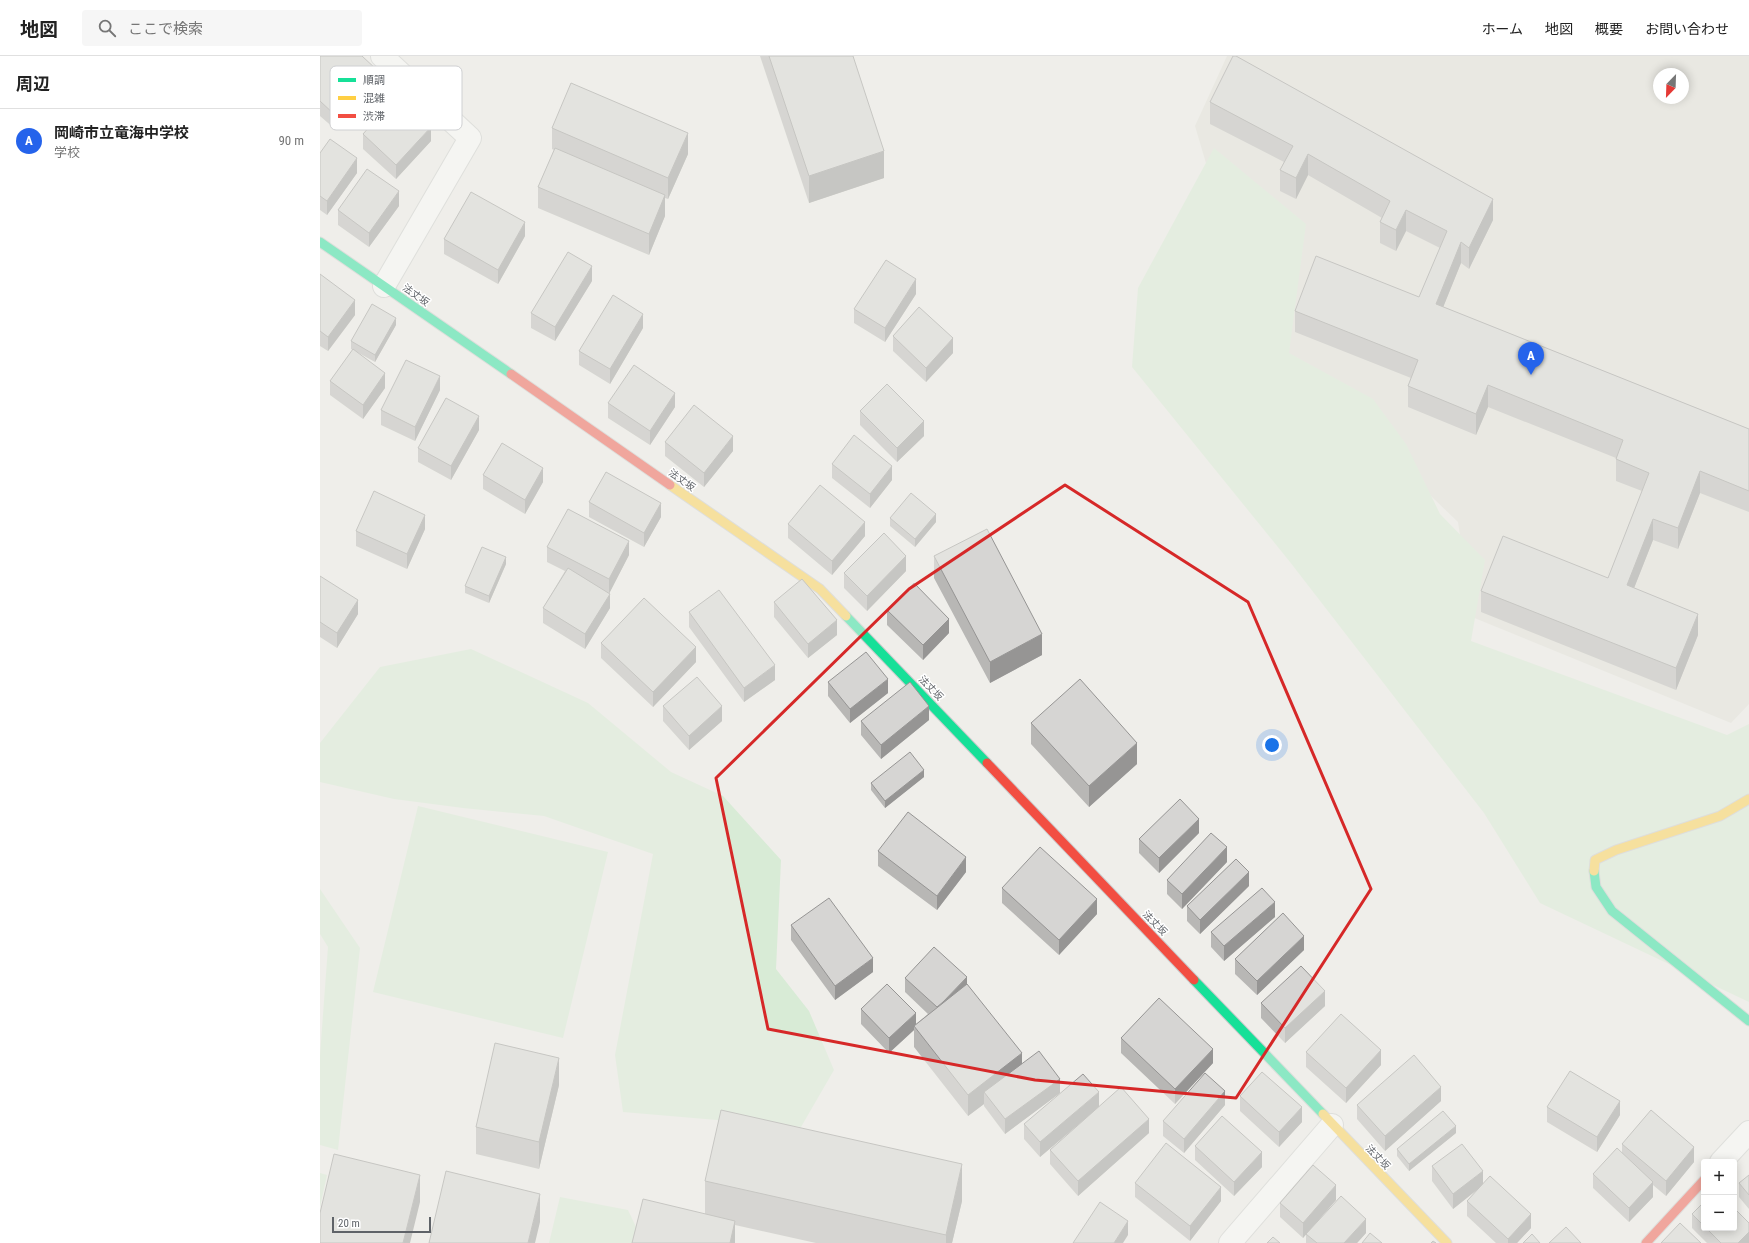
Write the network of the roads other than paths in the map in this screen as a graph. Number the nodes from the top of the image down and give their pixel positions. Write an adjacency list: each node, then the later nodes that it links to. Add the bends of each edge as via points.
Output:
1 (382, 56): 2 (street)
2 (393, 66)
3 (461, 130): 5 (street, via 470,138)
4 (320, 242): 5 (street, 法丈坂)
5 (384, 286): 8 (street, 法丈坂, via 820,588)
6 (1749, 799): 7 (street, via 1720,816 1609,853 1595,860 1592,875 1596,892 1612,911)
7 (1749, 1021)
8 (1332, 1125): 12 (street); 13 (street, 法丈坂)
9 (1749, 1132): 10 (street)
10 (1724, 1159)
11 (1701, 1183): 14 (street)
12 (1230, 1243)
13 (1447, 1243)
14 (1646, 1243)

